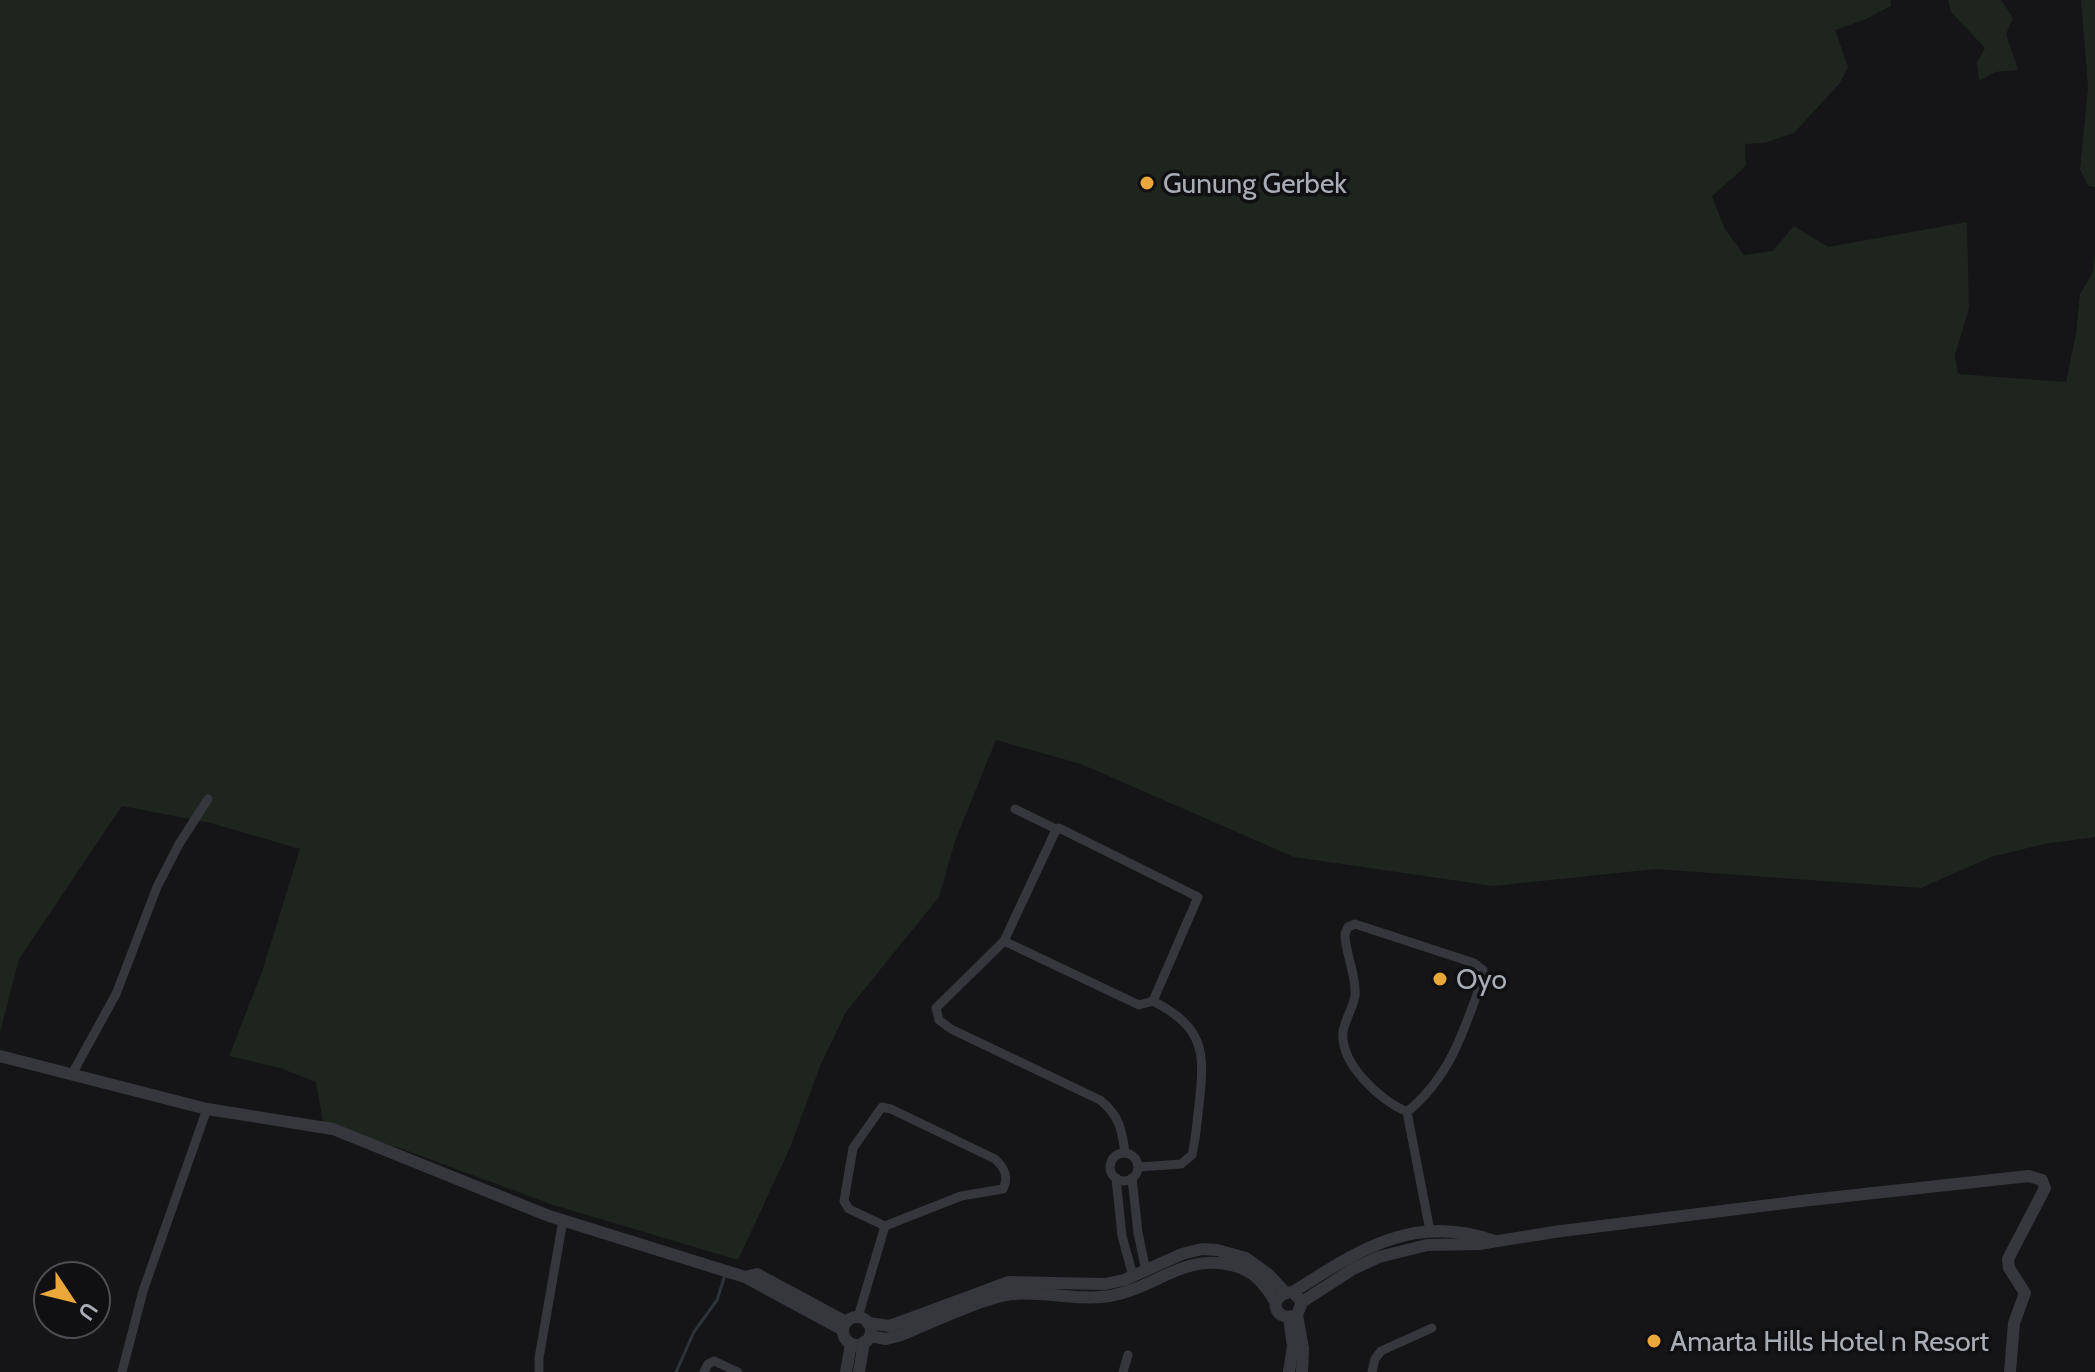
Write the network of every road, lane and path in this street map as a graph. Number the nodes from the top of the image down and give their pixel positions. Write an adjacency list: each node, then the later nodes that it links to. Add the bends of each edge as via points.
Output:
1 (208, 799): 7 (street, via 147,907 116,994)
2 (1015, 809): 3 (street)
3 (1056, 829): 4 (street); 5 (street, via 1198,897)
4 (1004, 941): 5 (street, via 1139,1005); 10 (street, via 940,1003 939,1020 1100,1100 1120,1122)
5 (1153, 1001): 11 (street, via 1184,1022 1204,1065 1190,1159)
6 (2, 1057): 7 (street)
7 (72, 1074): 8 (street)
8 (207, 1109): 14 (street, via 346,1135); 27 (street, via 143,1291)
9 (1407, 1112): 9 (street, via 1371,1085 1344,1045 1355,994 1348,927 1361,924 1483,970 1460,1043 1437,1080); 16 (street)
10 (1125, 1153): 11 (street, via 1133,1155); 12 (street, via 1111,1162)
11 (1139, 1167): 13 (street)
12 (1116, 1178): 13 (street); 21 (street, via 1122,1236)
13 (1132, 1178): 20 (street)
14 (558, 1218): 25 (street, via 742,1276); 28 (street)
15 (885, 1226): 15 (street, via 961,1196 999,1192 1006,1184 1005,1171 995,1159 882,1107 853,1148 844,1204); 25 (street)
16 (1430, 1231): 17 (street); 19 (street, via 1384,1240)
17 (1475, 1240): 19 (street, via 1417,1246); 37 (street, via 2037,1177 2044,1183 2043,1194 2008,1264 2025,1293 2014,1323)
18 (1192, 1257): 20 (street); 22 (street, via 1247,1271 1266,1286); 23 (street, via 1217,1250 1235,1254 1268,1274); 25 (street, via 1126,1292 1002,1296 886,1339)
19 (1350, 1264): 23 (street)
20 (1146, 1271): 21 (street)
21 (1133, 1276): 25 (street, via 1105,1284 1001,1283 897,1324)
22 (1276, 1303): 23 (street, via 1279,1296); 23 (street, via 1282,1316)
23 (1293, 1304): 34 (street); 35 (street, via 1303,1348)
24 (1432, 1328): 36 (street, via 1381,1351)
25 (857, 1331): 31 (street); 32 (street)
26 (1128, 1355): 33 (street)
27 (122, 1372)
28 (539, 1372)
29 (704, 1372): 30 (street, via 714,1361)
30 (738, 1372)
31 (846, 1372)
32 (859, 1372)
33 (1123, 1372)
34 (1289, 1372)
35 (1302, 1372)
36 (1372, 1372)
37 (2010, 1372)

